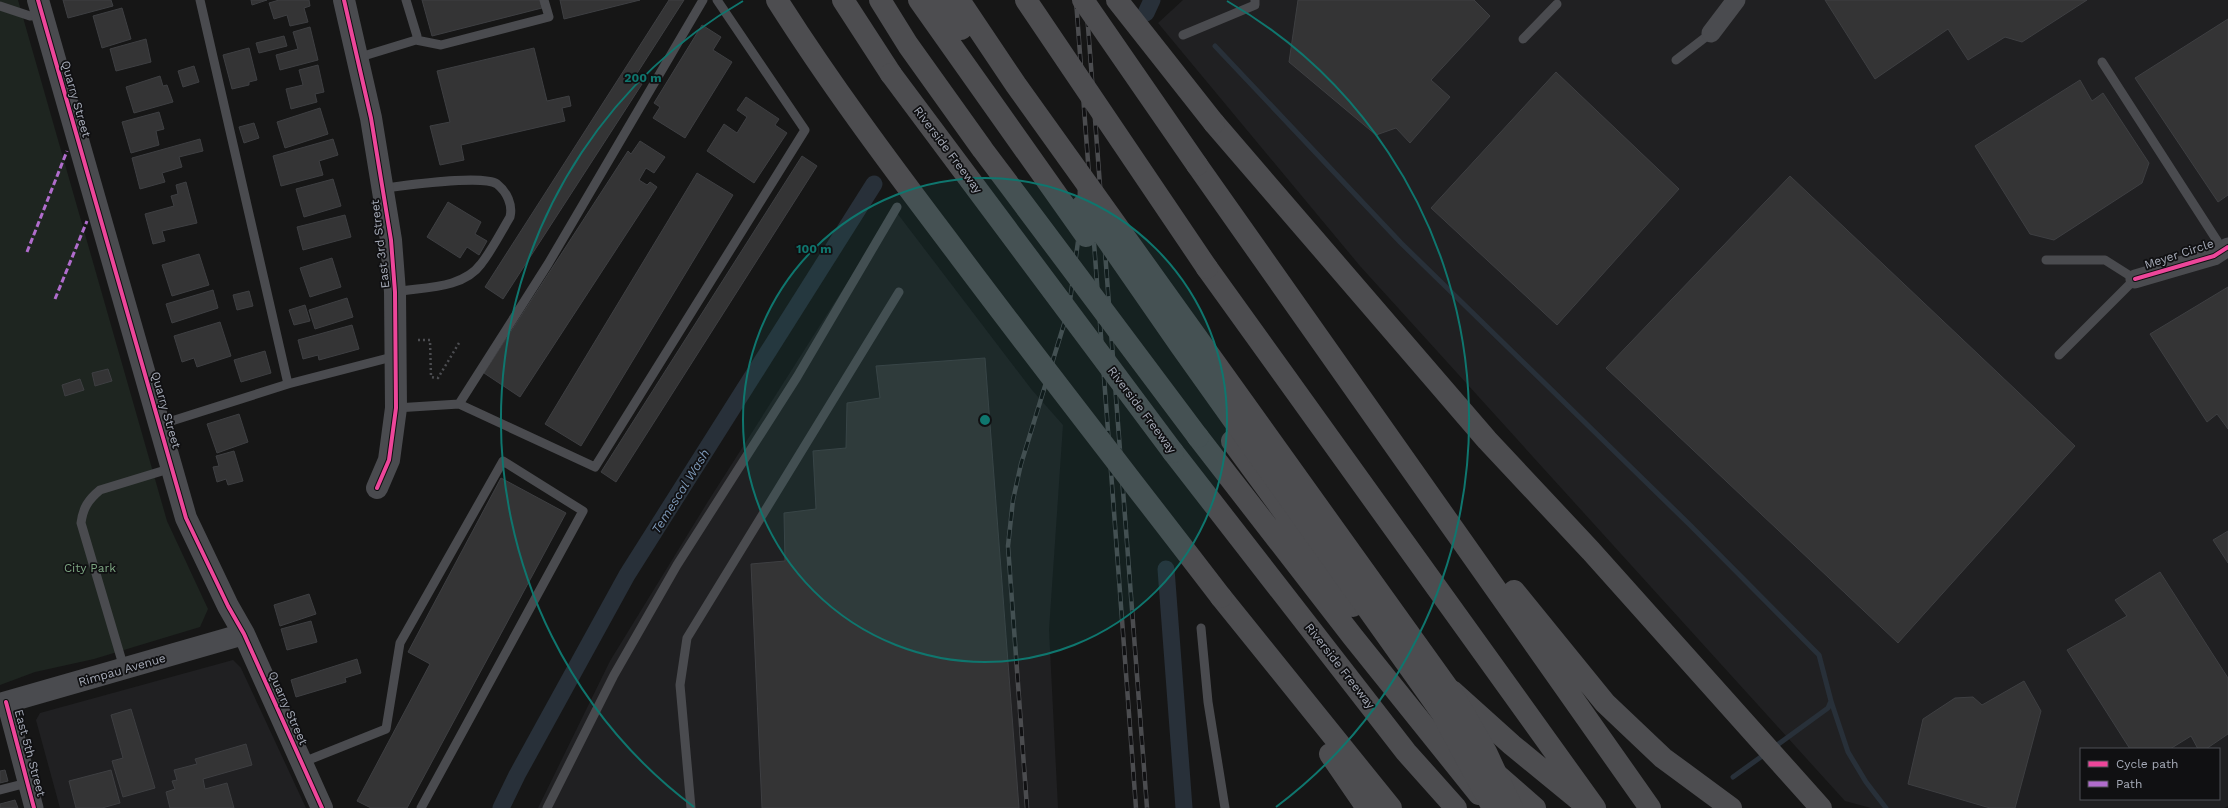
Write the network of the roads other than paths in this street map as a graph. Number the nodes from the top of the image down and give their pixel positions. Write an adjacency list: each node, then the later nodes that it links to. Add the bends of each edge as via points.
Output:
1 (200, 0): 38 (lane)
2 (344, 0): 25 (street, East 3rd Street)
3 (406, 0): 24 (lane)
4 (544, 0): 24 (lane, via 548,17 441,45)
5 (703, 0): 39 (lane, via 548,264)
6 (717, 0): 39 (lane, via 805,130 595,467)
7 (777, 0): 44 (highway, bridge, via 899,176)
8 (843, 0): 60 (highway, Riverside Freeway, bridge, via 891,74 1173,452 1406,752)
9 (880, 0): 61 (highway, bridge, via 908,45 983,150 1198,437 1353,637)
10 (919, 0): 63 (highway, bridge, via 1232,441 1409,683 1469,751)
11 (941, 0): 61 (highway, bridge, via 1180,345 1442,712)
12 (1026, 0): 65 (highway, bridge, via 1208,268)
13 (1083, 0): 37 (highway, bridge)
14 (1116, 0): 68 (highway, bridge, via 1214,123 1487,440)
15 (1255, 0): 22 (lane, via 1255,5)
16 (1736, 0): 21 (street)
17 (1557, 4): 23 (lane)
18 (959, 5): 62 (highway, bridge, via 1455,698 1486,752); 64 (highway, bridge, via 1348,563 1415,651 1454,692 1512,745)
19 (0, 6): 20 (lane, via 30,16)
20 (40, 8): 41 (street, Quarry Street)
21 (1711, 33): 26 (lane)
22 (1183, 35)
23 (1523, 39)
24 (416, 40): 25 (lane)
25 (356, 58): 28 (street, East 3rd Street, via 371,118)
26 (1676, 60)
27 (2102, 62): 30 (lane)
28 (383, 188): 33 (street, East 3rd Street); 33 (lane, via 474,179 496,184 508,197 512,208 510,217 474,272 464,279 450,283)
29 (897, 207): 55 (lane, via 797,377 678,565 614,675)
30 (2226, 249): 32 (street, Meyer Circle, via 2214,256)
31 (2046, 260): 32 (lane, via 2104,260)
32 (2135, 279): 36 (lane)
33 (395, 292): 35 (street, East 3rd Street)
34 (899, 292): 56 (lane, via 687,638 680,684)
35 (397, 355): 38 (lane); 40 (street, East 3rd Street)
36 (2059, 355)
37 (1334, 358): 66 (highway); 67 (highway, via 1478,548 1605,703 1664,758)
38 (288, 384): 41 (lane)
39 (459, 404): 40 (lane)
40 (396, 408): 43 (street, East 3rd Street, via 389,460)
41 (160, 425): 42 (street, Quarry Street)
42 (172, 468): 46 (street, Quarry Street, via 186,518); 47 (lane, via 100,490 83,511 81,523)
43 (377, 488)
44 (1221, 597): 58 (highway); 59 (highway)
45 (1201, 628): 57 (lane, via 1208,702)
46 (244, 634): 47 (street, Rimpau Avenue); 49 (street, Quarry Street)
47 (124, 670): 48 (street, Rimpau Avenue)
48 (3, 703): 50 (street, East 5th Street)
49 (301, 762): 53 (street, Quarry Street); 54 (lane, via 386,728 400,642 503,461 583,511)
50 (27, 783): 51 (lane); 52 (street, East 5th Street)
51 (0, 790)
52 (34, 808)
53 (322, 808)
54 (421, 808)
55 (547, 808)
56 (691, 808)
57 (1225, 808)
58 (1367, 808)
59 (1391, 808)
60 (1456, 808)
61 (1492, 808)
62 (1512, 808)
63 (1535, 808)
64 (1590, 808)
65 (1595, 808)
66 (1650, 808)
67 (1731, 808)
68 (1821, 808)

